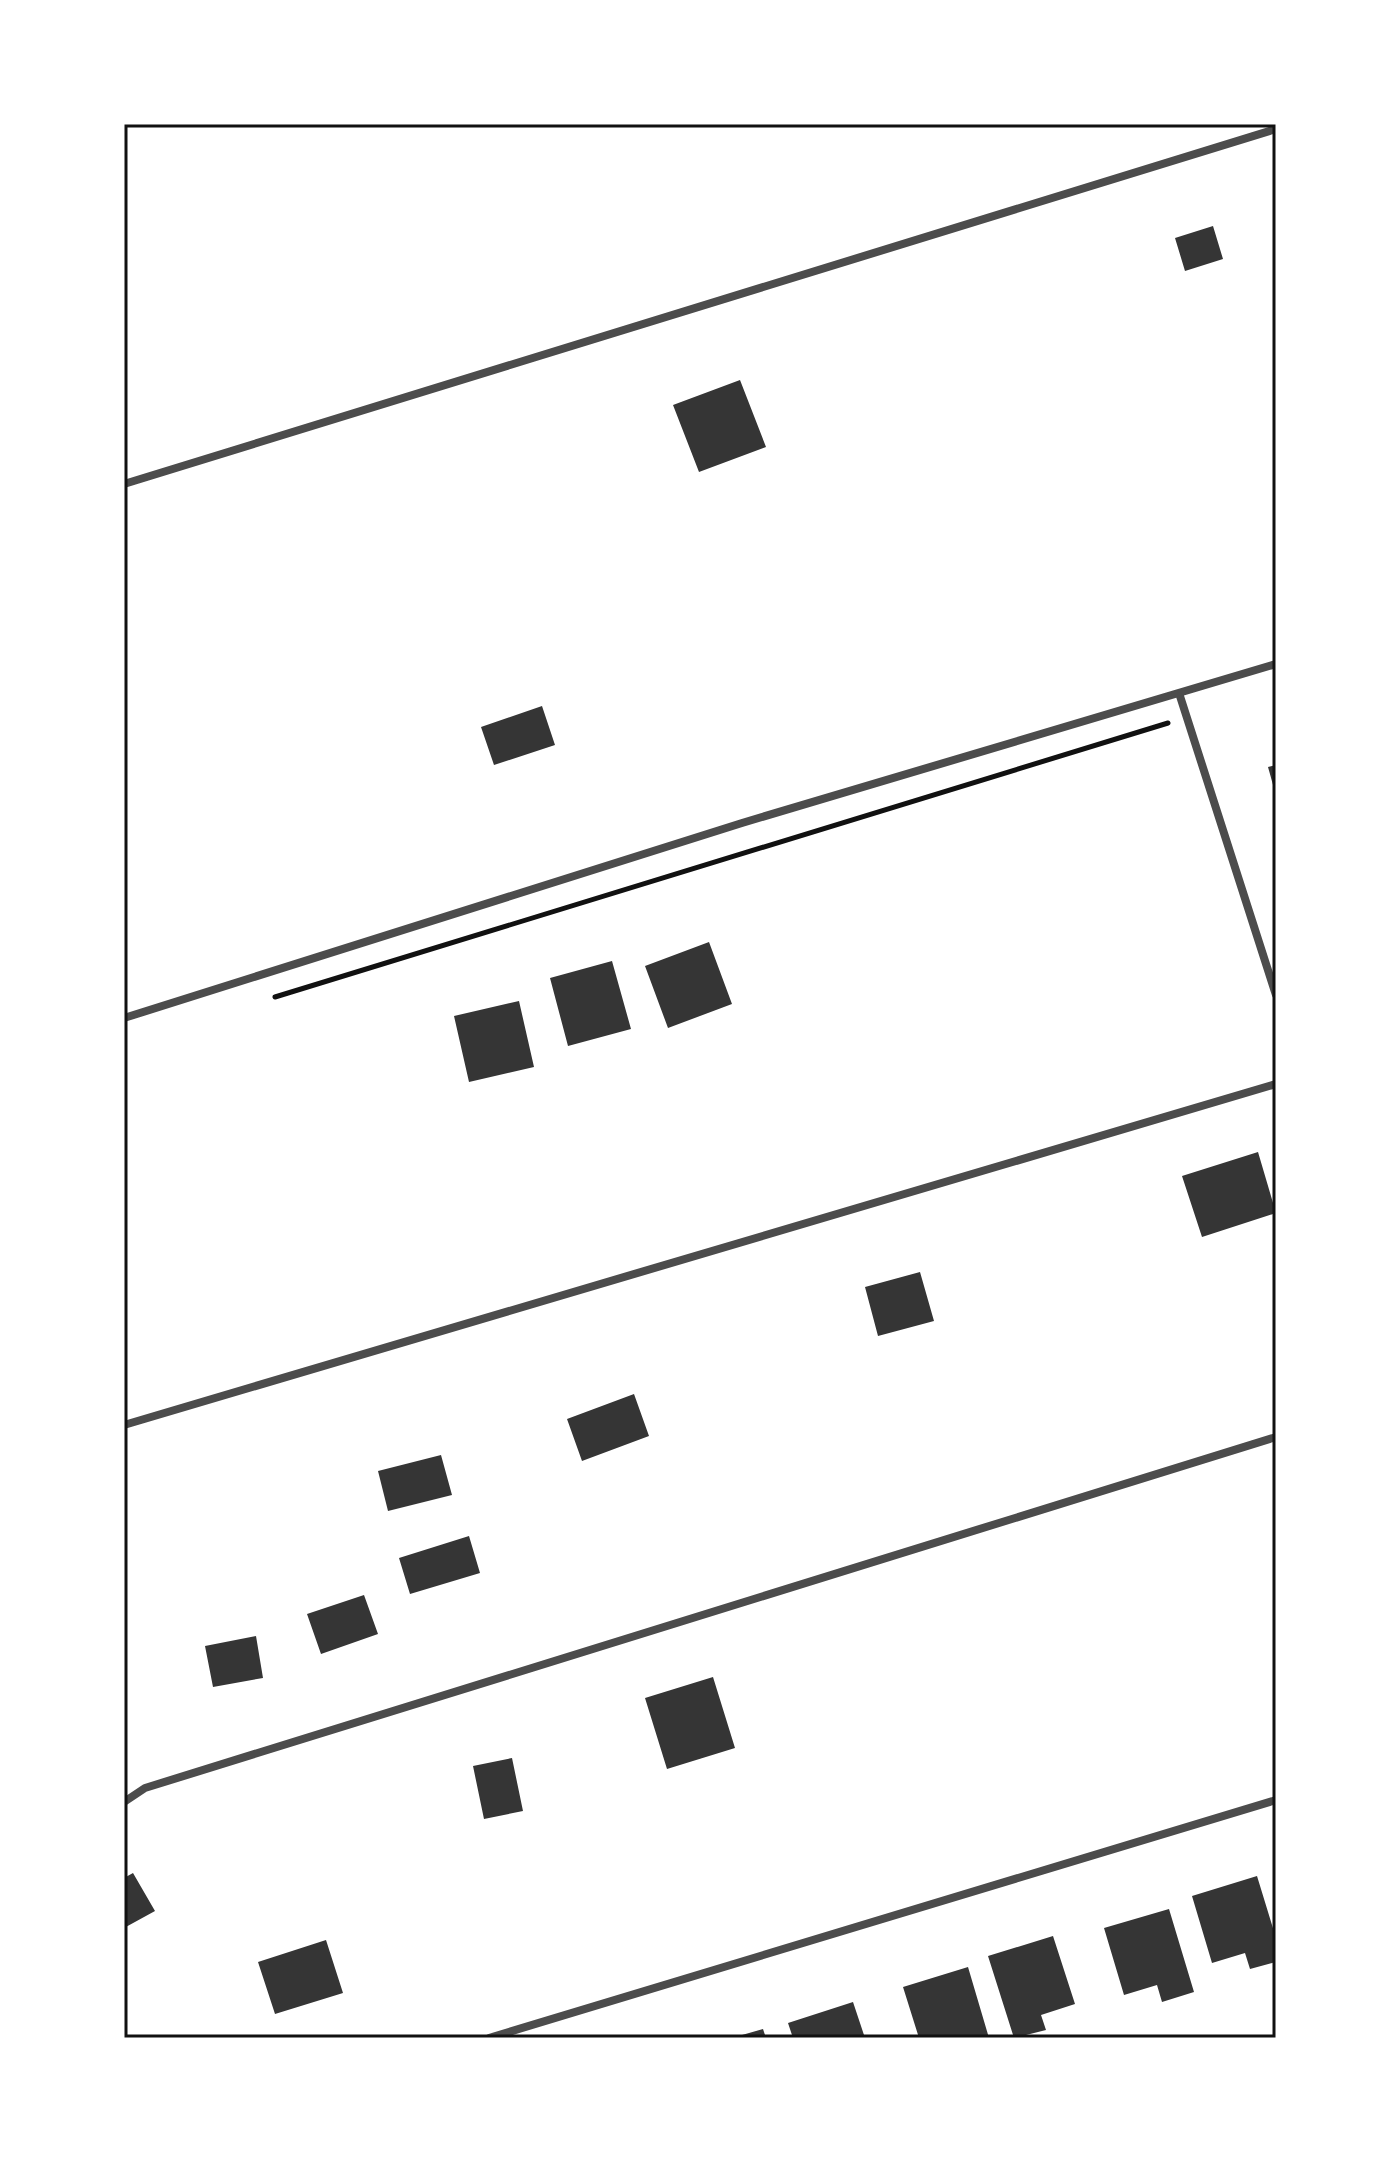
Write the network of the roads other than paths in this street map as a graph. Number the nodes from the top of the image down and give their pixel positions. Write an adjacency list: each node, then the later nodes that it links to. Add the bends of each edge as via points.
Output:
1 (1276, 129): 2 (street)
2 (124, 484)
3 (1276, 664): 4 (street)
4 (1179, 693): 5 (street); 6 (street, via 742,823)
5 (1276, 995)
6 (124, 1018)
7 (1276, 1084): 8 (street)
8 (124, 1425)
9 (1276, 1437): 11 (street, via 145,1788)
10 (1276, 1800): 12 (street)
11 (124, 1802)
12 (489, 2038)

